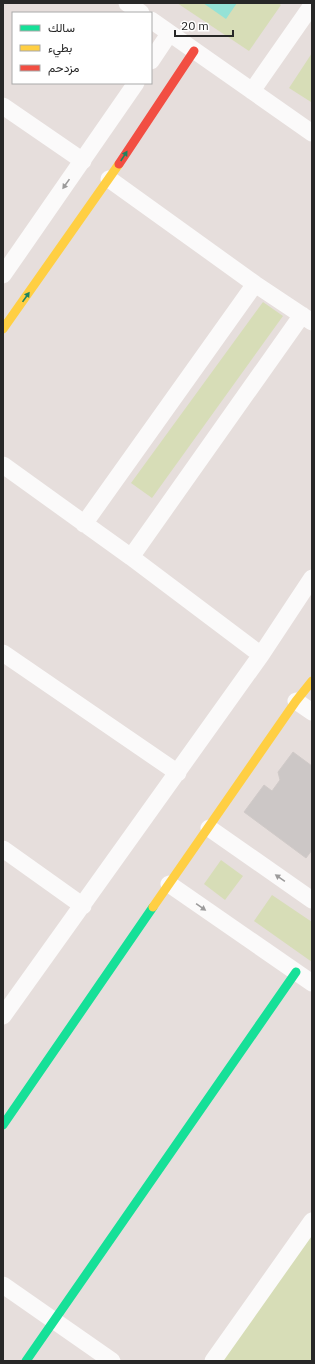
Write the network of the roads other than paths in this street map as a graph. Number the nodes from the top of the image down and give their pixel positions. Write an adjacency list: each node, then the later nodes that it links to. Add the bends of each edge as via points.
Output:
1 (127, 3): 3 (street)
2 (312, 5): 9 (street)
3 (140, 12)
4 (152, 21): 5 (street)
5 (169, 34): 6 (street); 7 (street)
6 (194, 51): 9 (street); 13 (street, one-way to 6)
7 (152, 60)
8 (135, 84): 12 (street)
9 (252, 91): 11 (street)
10 (3, 106): 12 (street)
11 (312, 133)
12 (82, 162): 14 (street, one-way to 14)
13 (109, 179): 15 (street); 17 (street, one-way to 13)
14 (3, 274)
15 (255, 284): 16 (street); 19 (street)
16 (307, 319): 20 (street)
17 (3, 329)
18 (3, 465): 19 (street)
19 (84, 524): 20 (street)
20 (131, 557): 23 (street)
21 (312, 578): 23 (street)
22 (3, 653): 27 (street)
23 (261, 655): 27 (street)
24 (312, 681): 25 (street)
25 (296, 701): 26 (street); 28 (street)
26 (312, 712)
27 (178, 773): 32 (street)
28 (209, 828): 30 (street); 31 (street, one-way to 28)
29 (3, 849): 32 (street)
30 (169, 884): 33 (street, one-way to 33); 36 (street)
31 (312, 900)
32 (83, 906): 35 (street)
33 (296, 972): 34 (street); 39 (street)
34 (312, 983)
35 (3, 1016)
36 (3, 1125)
37 (312, 1221): 42 (street)
38 (3, 1285): 39 (street)
39 (54, 1321): 40 (street); 41 (street)
40 (26, 1361)
41 (112, 1361)
42 (213, 1361)

